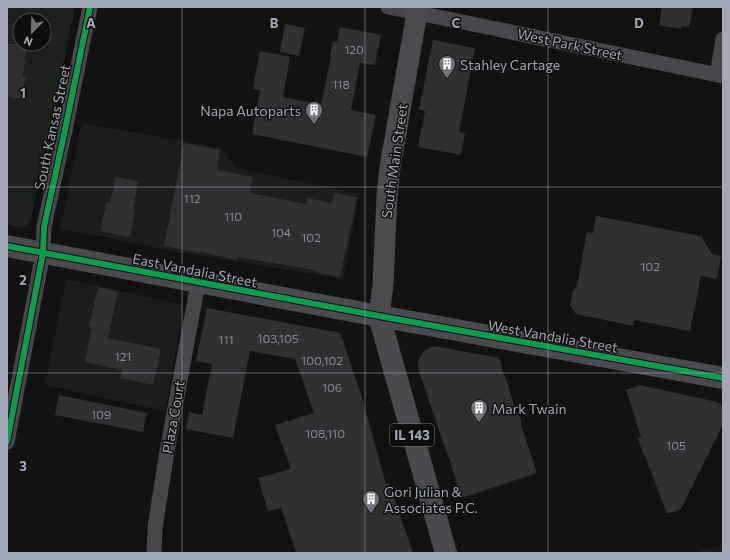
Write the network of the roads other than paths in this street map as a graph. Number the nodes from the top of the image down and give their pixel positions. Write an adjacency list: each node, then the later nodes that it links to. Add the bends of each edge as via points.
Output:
1 (90, 7): 7 (street, South Kansas Street, via 44,226)
2 (388, 7): 3 (street, West Park Street)
3 (418, 10): 5 (street, West Park Street); 9 (main road, South Main Street, via 386,195 383,285)
4 (723, 39): 5 (street)
5 (720, 76)
6 (7, 246): 7 (main road, East Vandalia Street)
7 (43, 253): 8 (main road, East Vandalia Street); 11 (street, South Kansas Street)
8 (198, 283): 9 (main road, East Vandalia Street); 12 (street, Plaza Court, via 166,451)
9 (379, 316): 10 (main road, West Vandalia Street); 13 (main road, IL 143)
10 (723, 378)
11 (7, 442)
12 (154, 553)
13 (446, 553)

